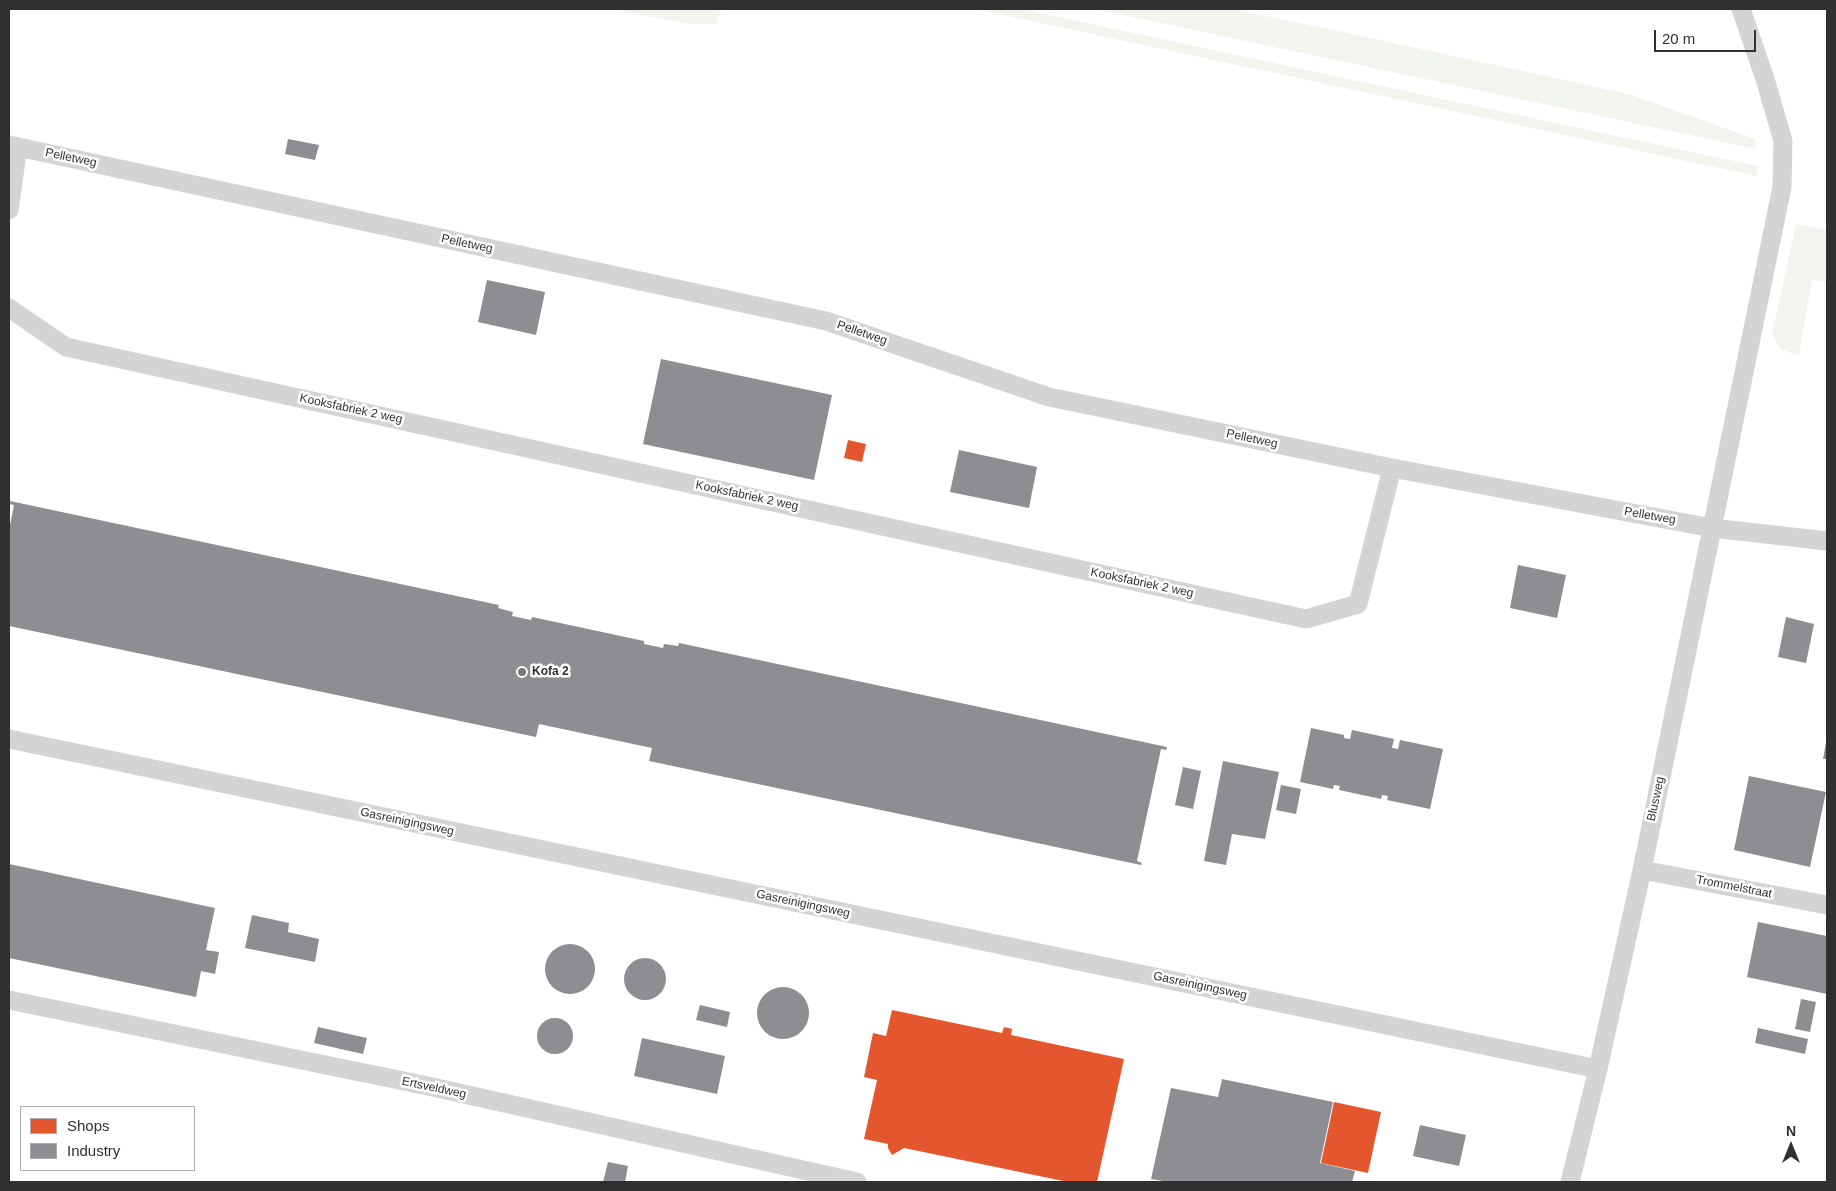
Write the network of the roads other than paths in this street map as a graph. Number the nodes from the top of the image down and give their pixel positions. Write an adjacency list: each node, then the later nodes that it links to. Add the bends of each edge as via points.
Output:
1 (1741, 9): 6 (lane, Blusweg, via 1783,141 1782,188)
2 (13, 146): 3 (lane); 5 (lane, Pelletweg, via 826,321 1049,397)
3 (9, 210)
4 (9, 308): 5 (lane, Kooksfabriek 2 weg, via 66,347 1306,619 1358,604)
5 (1392, 468): 6 (lane, Pelletweg)
6 (1712, 528): 7 (lane, Pelletweg); 9 (lane, Blusweg)
7 (1827, 540)
8 (9, 739): 12 (lane, Gasreinigingsweg)
9 (1642, 870): 10 (lane, Trommelstraat); 12 (lane, Blusweg)
10 (1827, 904)
11 (9, 1000): 13 (lane, Ertsveldweg, via 428,1086)
12 (1598, 1069): 14 (lane, Blusweg)
13 (857, 1182)
14 (1570, 1182)

